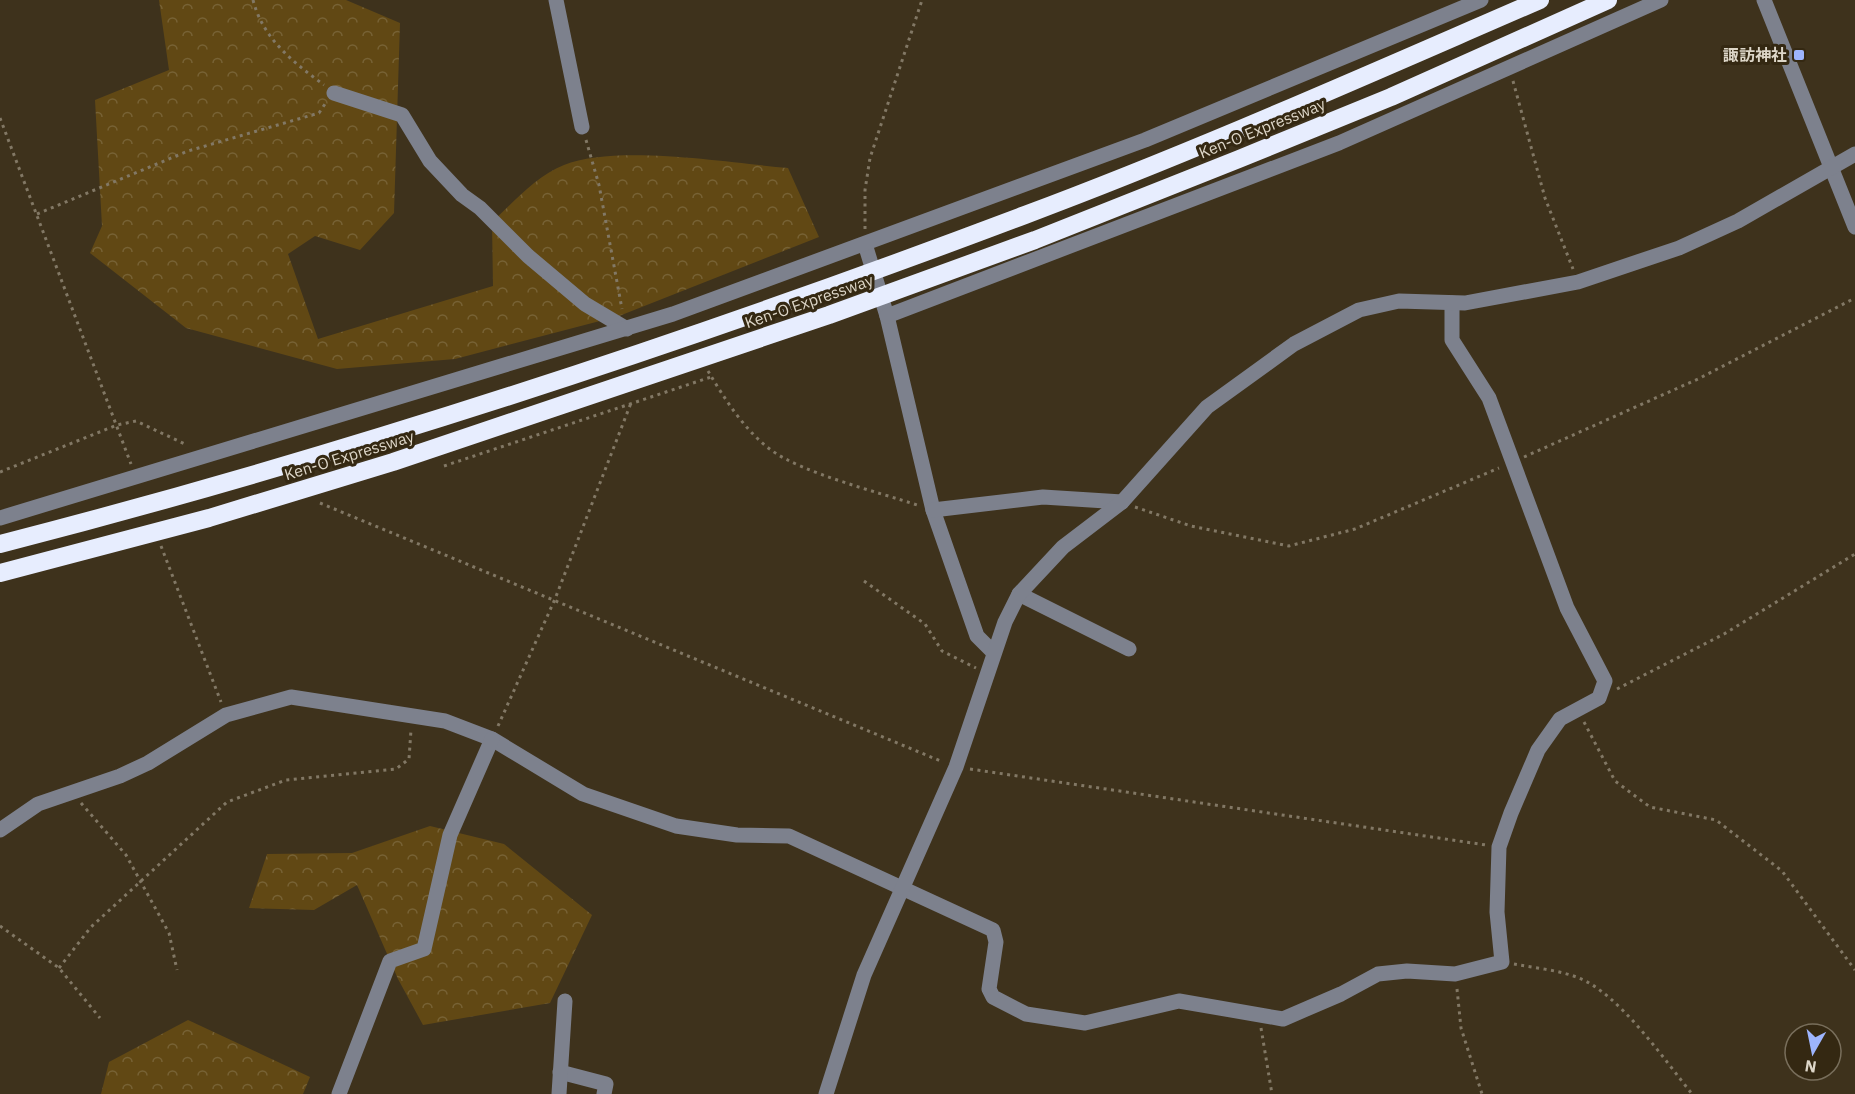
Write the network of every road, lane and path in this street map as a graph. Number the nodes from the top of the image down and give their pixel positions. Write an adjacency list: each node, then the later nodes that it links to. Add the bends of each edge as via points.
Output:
1 (253, 0): 10 (path, via 257,16 286,57)
2 (555, 0): 12 (street)
3 (922, 0): 17 (path, via 870,158 865,190)
4 (1482, 0): 17 (street, via 1145,140)
5 (1540, 0): 35 (highway, Ken-O Expressway, bridge, via 1219,138 1025,215 832,285 589,370 374,439)
6 (1608, 0): 37 (highway, Ken-O Expressway, bridge, via 1391,97 1239,159 1035,240 829,315 393,462 209,518)
7 (1661, 0): 9 (street)
8 (1764, 0): 14 (street)
9 (1509, 69): 18 (path, via 1545,198); 20 (street, via 1339,143)
10 (334, 93): 15 (path, via 319,113 188,151); 21 (street, via 402,115 430,161 462,195 585,304)
11 (0, 118): 15 (path)
12 (582, 127): 21 (path, via 599,185)
13 (1855, 154): 14 (street)
14 (1831, 170): 16 (street); 18 (street, via 1679,248)
15 (37, 214): 25 (path)
16 (1855, 227)
17 (865, 244): 20 (street); 21 (street)
18 (1578, 282): 19 (street)
19 (1452, 303): 30 (street, via 1399,301 1359,310 1294,344 1207,407); 44 (street, via 1452,340 1490,398 1567,608 1605,681)
20 (887, 316): 32 (street)
21 (627, 329): 26 (street)
22 (705, 368): 23 (path)
23 (711, 376): 24 (path); 32 (path, via 746,425 771,450 802,466)
24 (631, 403): 27 (path); 40 (path)
25 (117, 425): 26 (path, via 136,421); 28 (path); 29 (path)
26 (208, 456): 29 (street)
27 (444, 466)
28 (0, 472)
29 (137, 478): 33 (street)
30 (1122, 502): 32 (street, via 1043,497); 39 (street, via 1063,547)
31 (320, 503): 40 (path)
32 (933, 510): 42 (street, via 977,636)
33 (0, 518)
34 (158, 538): 46 (path)
35 (0, 544)
36 (1855, 554): 44 (path, via 1724,634)
37 (0, 573)
38 (864, 581): 43 (path, via 925,624 942,651)
39 (1019, 594): 41 (street); 42 (street)
40 (555, 599): 48 (path); 49 (path)
41 (1129, 649)
42 (993, 653): 43 (street)
43 (989, 673): 49 (street)
44 (1599, 698): 45 (street)
45 (1578, 710): 52 (street, via 1560,719 1538,750); 59 (path, via 1615,781 1650,807 1716,820 1782,871)
46 (226, 715): 47 (street, via 291,697); 50 (street, via 148,763)
47 (411, 716): 48 (street, via 445,721); 53 (path, via 409,759 396,769 286,780 227,801)
48 (492, 739): 54 (street, via 583,795 676,826 737,836 789,836); 65 (street, via 450,835 424,949 390,961)
49 (956, 767): 52 (path); 54 (street)
50 (72, 793): 51 (street, via 38,804); 53 (path, via 126,855)
51 (0, 830)
52 (1499, 847): 56 (street, via 1497,912)
53 (140, 879): 57 (path, via 91,927); 58 (path, via 169,933)
54 (903, 888): 62 (street, via 993,930 996,942 989,989 993,997 1026,1014 1085,1023 1179,1001); 68 (street, via 864,975)
55 (0, 926): 57 (path)
56 (1502, 962): 60 (street); 71 (path, via 1578,977 1602,991)
57 (59, 968): 63 (path)
58 (177, 970)
59 (1855, 970)
60 (1455, 974): 62 (street, via 1378,974 1283,1019); 70 (path, via 1461,1028)
61 (565, 1001): 64 (street)
62 (1259, 1014): 69 (path)
63 (100, 1018)
64 (560, 1072): 66 (street); 67 (street, via 606,1084)
65 (339, 1094)
66 (559, 1094)
67 (604, 1094)
68 (826, 1094)
69 (1272, 1094)
70 (1482, 1094)
71 (1692, 1094)

